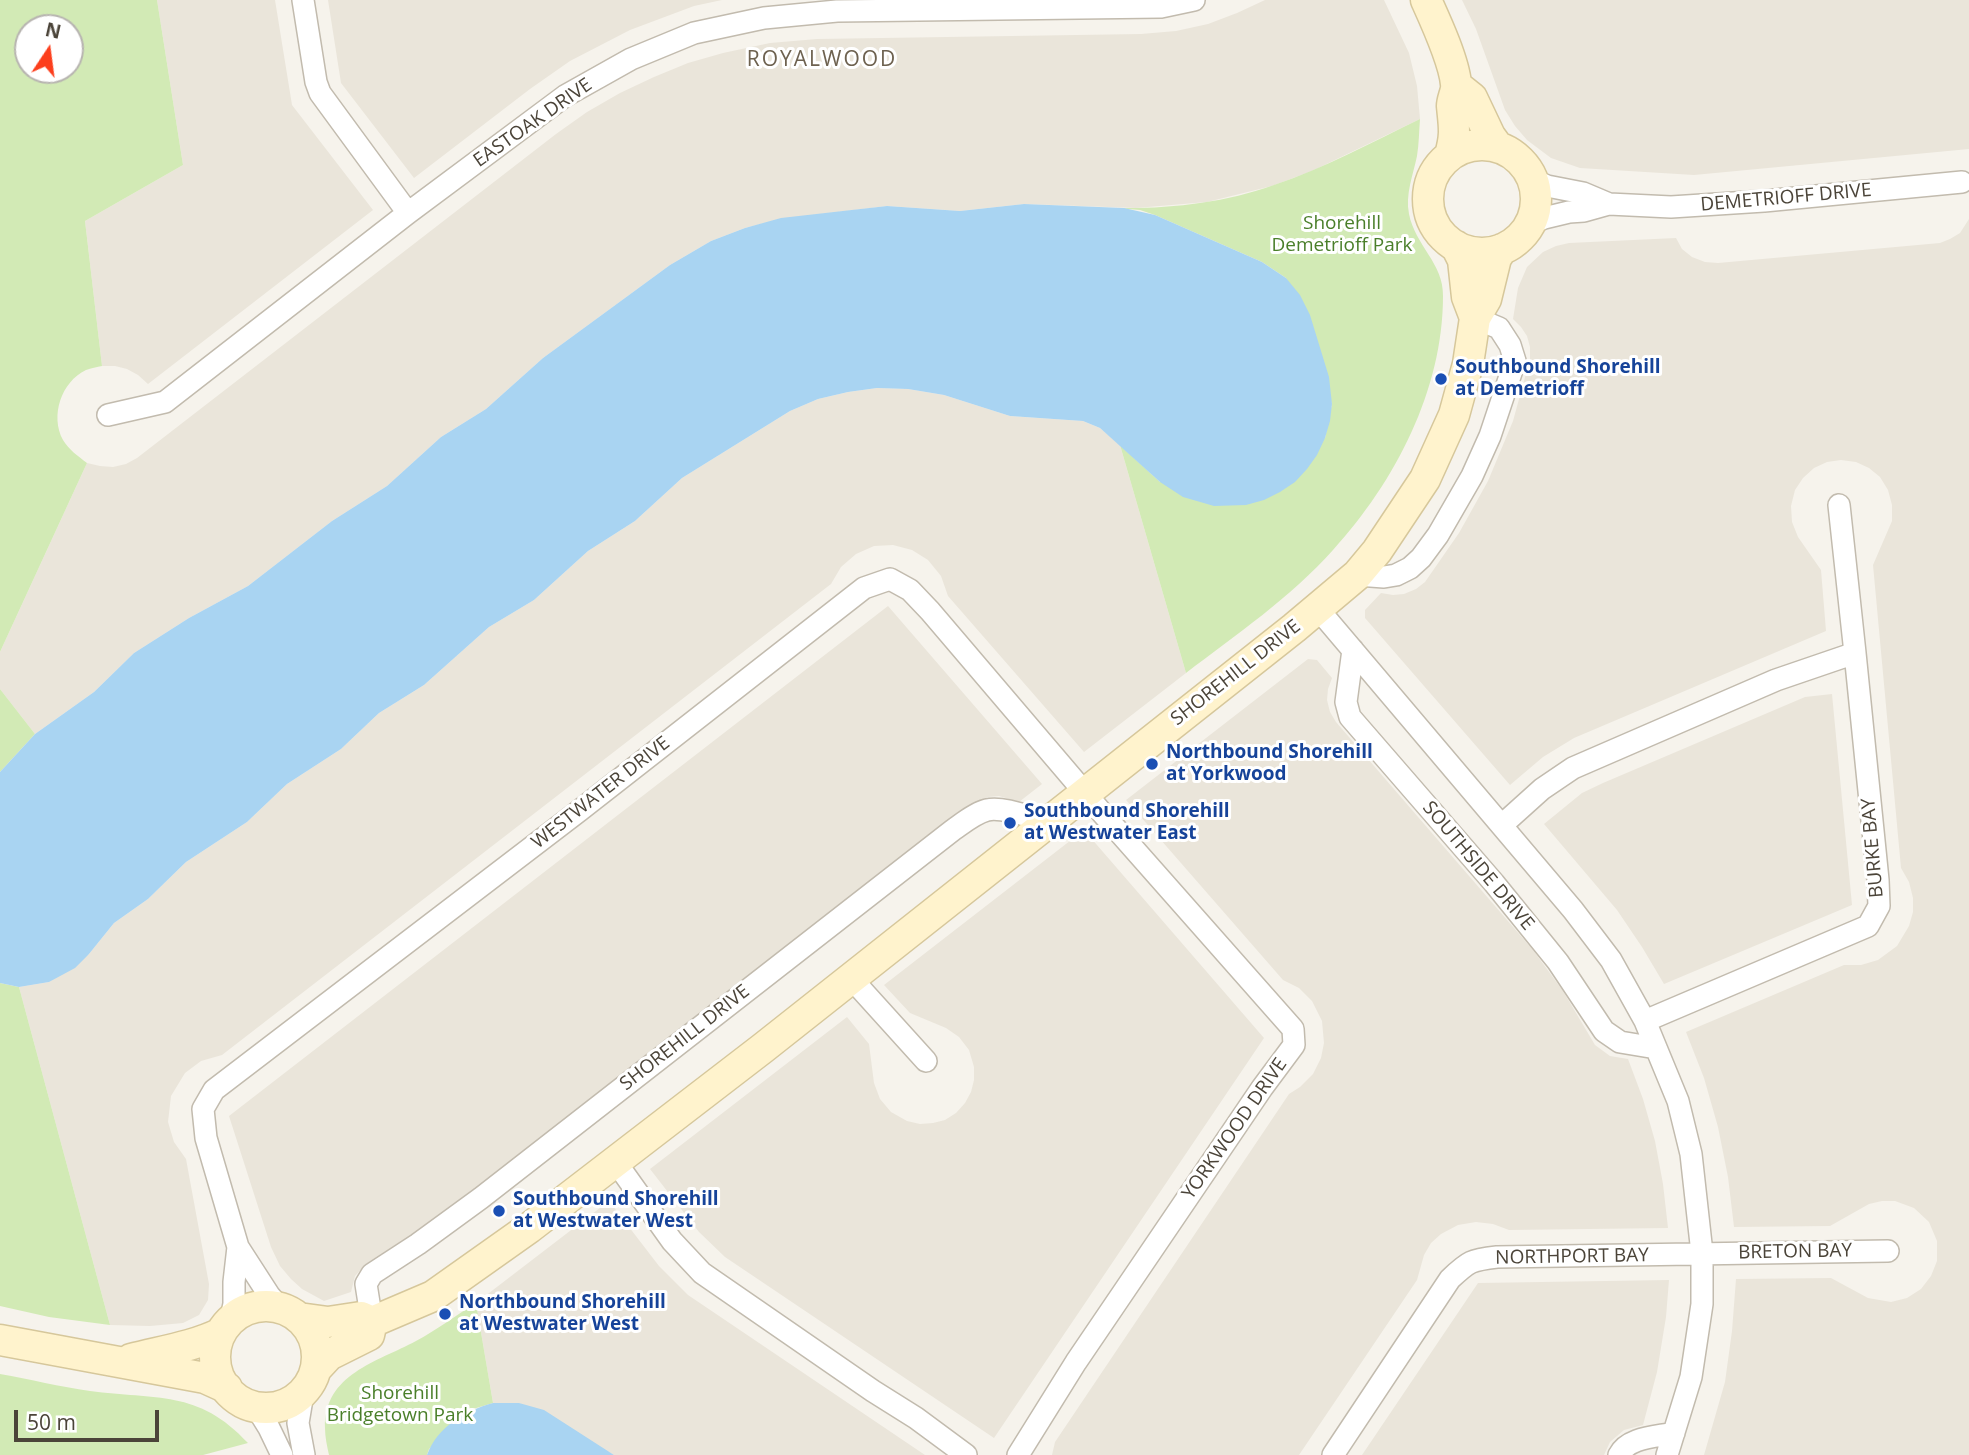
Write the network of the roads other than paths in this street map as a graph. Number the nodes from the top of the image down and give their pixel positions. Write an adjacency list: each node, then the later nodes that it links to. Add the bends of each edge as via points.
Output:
1 (303, 0): 10 (street, via 320,93)
2 (1194, 0): 10 (street, EASTOAK DRIVE, via 1161,6 836,10 764,18 694,33 631,59 565,96)
3 (1426, 0): 4 (street, SHOREHILL DRIVE)
4 (1457, 86): 5 (street, SHOREHILL DRIVE, via 1472,98); 6 (street, SHOREHILL DRIVE)
5 (1498, 147): 6 (street, via 1473,145); 7 (street, SHOREHILL DRIVE, via 1519,160)
6 (1450, 155): 12 (street, SHOREHILL DRIVE, via 1432,178 1428,198 1435,226)
7 (1533, 180): 9 (street, DEMETRIOFF DRIVE); 11 (street, via 1536,198)
8 (1962, 182): 9 (street, DEMETRIOFF DRIVE, via 1671,207)
9 (1609, 204): 11 (street, DEMETRIOFF DRIVE)
10 (408, 213): 15 (street, EASTOAK DRIVE, via 165,402)
11 (1530, 224): 13 (street, SHOREHILL DRIVE)
12 (1456, 246): 13 (street, via 1474,252); 14 (street, SHOREHILL DRIVE)
13 (1502, 250): 14 (street, SHOREHILL DRIVE)
14 (1475, 318): 17 (street, SHOREHILL DRIVE, via 1454,415 1425,479); 17 (street, via 1499,328 1515,361 1472,476 1416,563 1396,575)
15 (108, 415)
16 (1839, 505): 20 (street, BURKE BAY)
17 (1357, 575): 18 (street, SHOREHILL DRIVE)
18 (1318, 608): 19 (street); 21 (street, SHOREHILL DRIVE)
19 (1353, 650): 23 (street); 26 (street, SOUTHSIDE DRIVE, via 1346,702 1350,717 1558,962 1604,1031 1620,1042)
20 (1854, 653): 23 (street, via 1776,680 1573,768); 25 (street, BURKE BAY, via 1878,880 1879,906 1868,926)
21 (1085, 793): 22 (street, SHOREHILL DRIVE); 29 (street, WESTWATER DRIVE, via 911,590 890,579 864,588 214,1090 203,1109 205,1139); 44 (street, YORKWOOD DRIVE, via 1293,1029 1293,1045 1076,1362)
22 (1048, 822): 24 (street, SHOREHILL DRIVE); 33 (street, SHOREHILL DRIVE, via 987,810 953,830 481,1198 372,1273 366,1284)
23 (1502, 825): 25 (street, via 1611,960)
24 (850, 977): 27 (street); 28 (street, SHOREHILL DRIVE)
25 (1646, 1021): 26 (street)
26 (1656, 1048): 31 (street, via 1678,1101 1690,1154)
27 (926, 1061)
28 (615, 1161): 33 (street, SHOREHILL DRIVE, via 433,1296); 43 (street, via 672,1241 702,1273)
29 (238, 1247): 32 (street, WESTWATER DRIVE, via 268,1296); 34 (street, WESTWATER DRIVE, via 234,1304)
30 (1888, 1251): 31 (street, BRETON BAY)
31 (1702, 1254): 40 (street, via 1702,1304 1693,1365); 45 (street, NORTHPORT BAY, via 1497,1257 1466,1264 1450,1279)
32 (290, 1313): 33 (street, SHOREHILL DRIVE, via 328,1322 361,1317); 34 (street, via 262,1306 246,1310); 37 (street, via 309,1329 316,1344 318,1358)
33 (372, 1322): 37 (street, SHOREHILL DRIVE, via 369,1335 329,1355)
34 (226, 1326): 36 (street, via 185,1348); 38 (street, via 215,1350 217,1372)
35 (0, 1340): 36 (street)
36 (120, 1362): 38 (street, via 205,1378)
37 (309, 1381): 39 (street, via 290,1402 274,1408); 42 (street, via 298,1423)
38 (226, 1388): 39 (street)
39 (256, 1407): 41 (street)
40 (1674, 1433): 46 (street, via 1636,1440); 47 (street)
41 (282, 1455)
42 (304, 1455)
43 (966, 1455)
44 (1018, 1455)
45 (1333, 1455)
46 (1619, 1455)
47 (1667, 1455)

